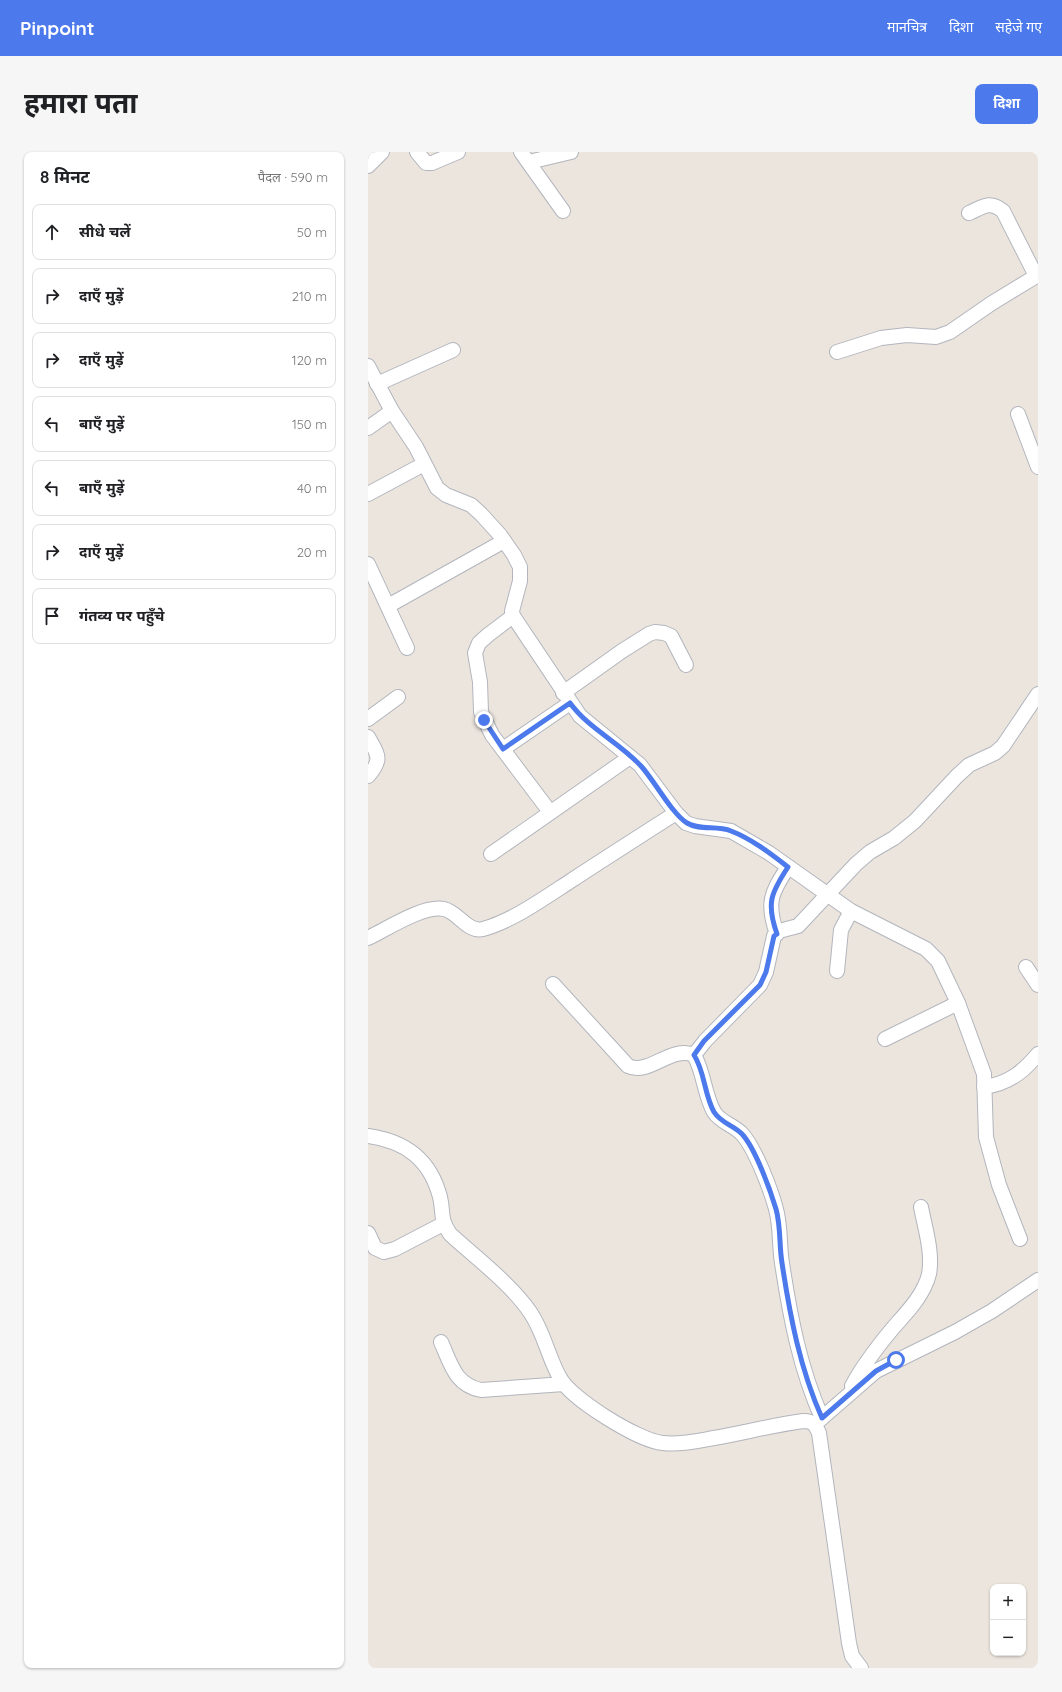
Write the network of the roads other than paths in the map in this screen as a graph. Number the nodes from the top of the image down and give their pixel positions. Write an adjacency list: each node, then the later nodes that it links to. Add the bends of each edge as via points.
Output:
1 (382, 152): 6 (street)
2 (417, 152): 3 (street, via 426,163)
3 (458, 152)
4 (570, 152): 5 (street)
5 (525, 157): 7 (street)
6 (368, 166)
7 (563, 211)
8 (969, 213): 9 (street, via 990,204 1003,211)
9 (1037, 275): 11 (street, via 950,332 936,337 907,335 881,338)
10 (453, 350): 13 (street)
11 (837, 352)
12 (368, 366): 13 (street)
13 (378, 384): 14 (street)
14 (392, 411): 16 (street); 17 (street)
15 (1018, 414): 18 (street)
16 (368, 428)
17 (424, 464): 19 (street); 20 (street, via 437,488 446,495 471,505)
18 (1038, 467)
19 (368, 494)
20 (504, 541): 22 (street); 23 (street, via 520,567 520,582)
21 (368, 564): 22 (street)
22 (388, 606): 24 (street)
23 (513, 616): 28 (street); 31 (street, via 483,639 475,653 480,682 481,712 492,735)
24 (407, 648)
25 (686, 665): 28 (street, via 671,636 656,632 622,651)
26 (1038, 694): 38 (street, via 1003,746 995,753 969,765 915,821 894,838 870,852)
27 (398, 697): 29 (street)
28 (567, 698): 31 (street); 32 (street, via 580,716)
29 (368, 720)
30 (368, 737): 33 (street, via 378,754 378,760)
31 (503, 749): 34 (street)
32 (630, 757): 34 (street); 35 (street, via 640,765)
33 (368, 776)
34 (550, 812): 36 (street)
35 (676, 813): 37 (street, via 695,826 731,831); 41 (street, via 540,901 492,926 481,930 474,929 453,912 443,909 410,917)
36 (490, 854)
37 (788, 867): 38 (street); 40 (street, via 773,889 770,903 770,913)
38 (828, 895): 39 (street); 40 (street, via 798,926)
39 (851, 911): 43 (street, via 841,930); 46 (street, via 926,949 938,961)
40 (777, 934): 49 (street, via 774,936 766,972 760,985 704,1041)
41 (368, 938)
42 (1026, 967): 45 (street)
43 (836, 971)
44 (553, 984): 49 (street, via 633,1069 680,1053)
45 (1038, 985)
46 (958, 1004): 47 (street); 50 (street, via 984,1074)
47 (885, 1039)
48 (1038, 1054): 50 (street, via 1018,1075 999,1085)
49 (694, 1055): 60 (street, via 714,1110 719,1119 742,1134 749,1144 774,1201 794,1333)
50 (984, 1087): 55 (street, via 987,1143 999,1185)
51 (368, 1136): 53 (street, via 387,1138 410,1151 424,1163 436,1183)
52 (920, 1207): 59 (street, via 930,1260 929,1275 922,1292 876,1350)
53 (443, 1224): 54 (street, via 395,1249 384,1252 375,1248); 58 (street, via 450,1234 518,1296 538,1325 553,1364)
54 (368, 1233)
55 (1020, 1239)
56 (1038, 1280): 59 (street, via 992,1311 876,1371)
57 (440, 1342): 58 (street, via 457,1376 469,1387 481,1390)
58 (564, 1384): 60 (street, via 571,1393 596,1410 642,1437 662,1443 683,1444 803,1421)
59 (845, 1398): 60 (street)
60 (818, 1421): 61 (street, via 848,1643 852,1656)
61 (861, 1668)

